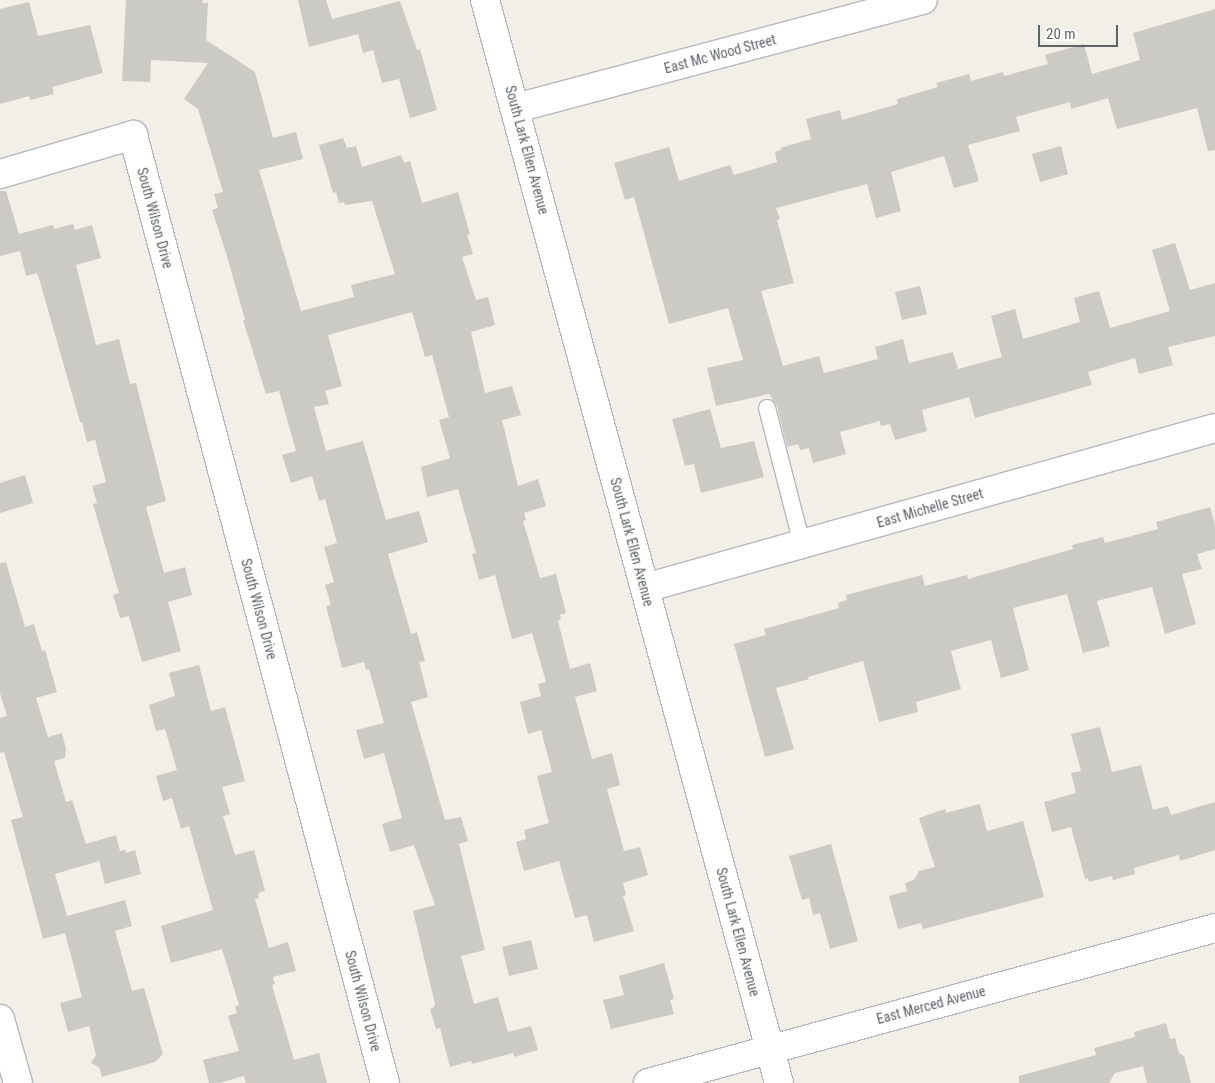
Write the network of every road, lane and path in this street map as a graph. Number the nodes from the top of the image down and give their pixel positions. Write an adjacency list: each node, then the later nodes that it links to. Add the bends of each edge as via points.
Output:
1 (485, 0): 3 (street, South Lark Ellen Avenue)
2 (923, 0): 3 (street, East Mc Wood Street)
3 (516, 108): 8 (street, South Lark Ellen Avenue)
4 (0, 174): 13 (street, South Wilson Drive, via 133,135)
5 (766, 408): 7 (lane)
6 (1215, 428): 7 (street, East Michelle Street)
7 (802, 544): 8 (street, East Michelle Street)
8 (644, 588): 11 (street, South Lark Ellen Avenue)
9 (1215, 928): 11 (street, East Merced Avenue)
10 (0, 1019): 12 (street)
11 (769, 1049): 14 (street, East Merced Avenue); 15 (street, South Lark Ellen Avenue)
12 (18, 1083)
13 (385, 1083)
14 (648, 1083)
15 (779, 1083)

